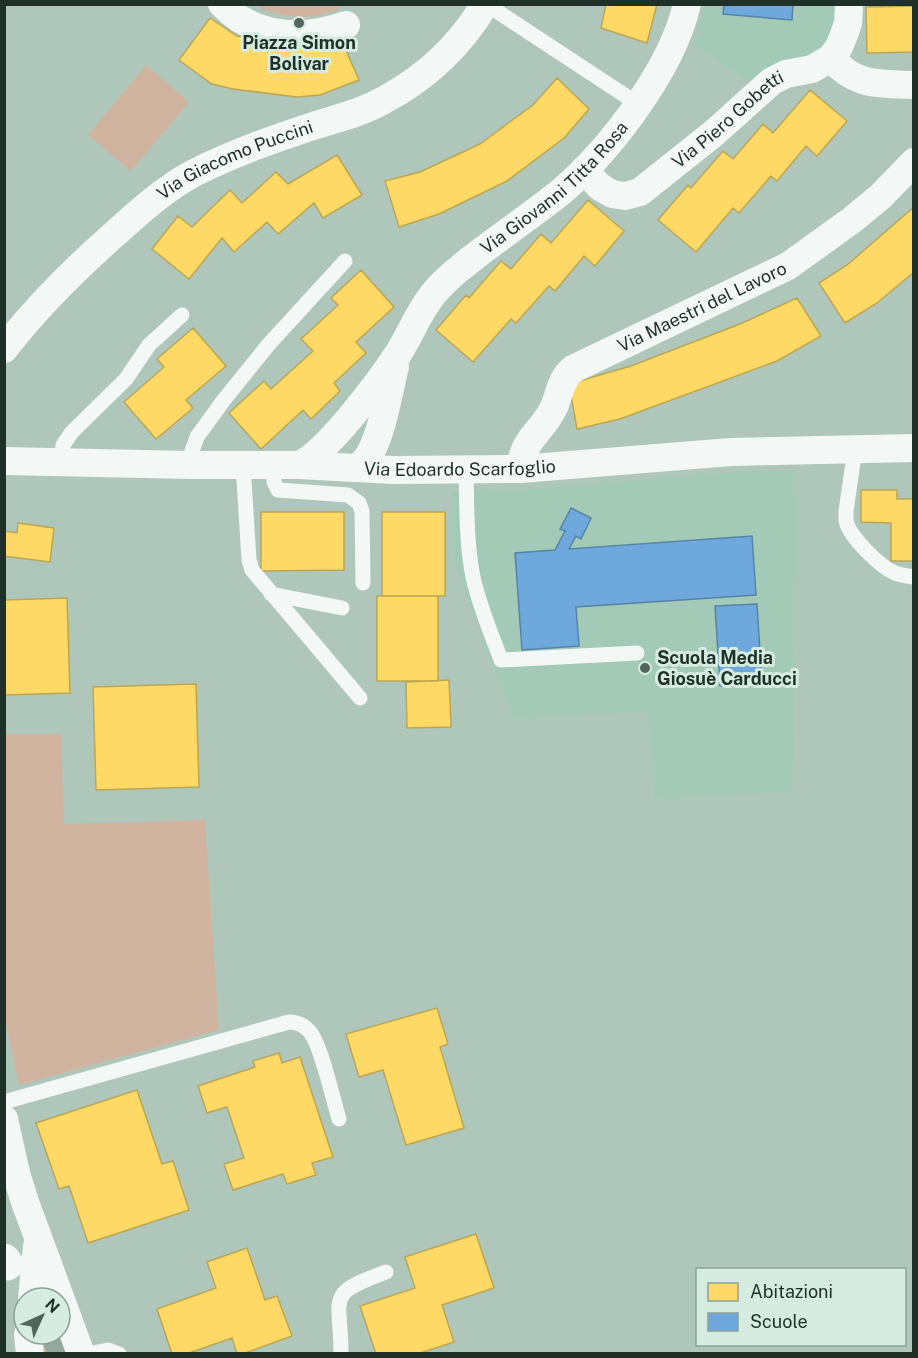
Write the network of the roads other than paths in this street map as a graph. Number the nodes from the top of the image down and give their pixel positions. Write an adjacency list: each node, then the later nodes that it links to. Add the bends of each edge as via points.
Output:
1 (222, 4): 5 (street, via 241,20 276,33 314,34)
2 (485, 4): 8 (lane); 13 (street, Via Giacomo Puccini, via 445,58 391,96 361,111 236,153 168,189 63,281)
3 (687, 4): 8 (street, Via Giovanni Titta Rosa, via 673,46)
4 (849, 4): 6 (street, via 848,23)
5 (346, 25)
6 (831, 58): 7 (street, via 856,79); 10 (street, Via Piero Gobetti, via 812,69 772,81 714,133 635,194 612,194)
7 (914, 85)
8 (638, 104): 10 (street, Via Giovanni Titta Rosa)
9 (914, 162): 25 (street, Via Maestri del Lavoro, via 852,220 788,266 573,369 561,384 553,408 524,448)
10 (584, 171): 14 (street, Via Giovanni Titta Rosa, via 443,283 427,302)
11 (345, 261): 21 (lane, via 223,401 198,437)
12 (182, 315): 20 (lane, via 148,345 126,379 72,432 63,445)
13 (4, 349)
14 (399, 353): 15 (street, Via Giovanni Titta Rosa); 16 (street, Via Giovanni Titta Rosa)
15 (344, 424): 23 (street, Via Giovanni Titta Rosa, via 317,454); 24 (street, Via Giovanni Titta Rosa, via 332,453 334,461)
16 (378, 435): 24 (street, Via Giovanni Titta Rosa, via 370,455 359,467); 26 (street, Via Giovanni Titta Rosa, via 381,458)
17 (914, 448): 18 (street, Via Edoardo Scarfoglio)
18 (855, 449): 25 (street, Via Edoardo Scarfoglio, via 730,452); 28 (lane, via 846,511 850,530 884,567)
19 (4, 461): 20 (street, Via Edoardo Scarfoglio)
20 (62, 462): 21 (street, Via Edoardo Scarfoglio)
21 (190, 465): 22 (street, Via Edoardo Scarfoglio)
22 (243, 465): 23 (street, Via Edoardo Scarfoglio); 30 (lane, via 249,560)
23 (286, 465): 24 (street, Via Edoardo Scarfoglio); 29 (lane, via 274,482 279,490 348,495 359,503)
24 (348, 468): 26 (street, Via Edoardo Scarfoglio)
25 (520, 469): 27 (street, Via Edoardo Scarfoglio)
26 (393, 470): 27 (street, Via Edoardo Scarfoglio)
27 (466, 470): 32 (lane, via 473,577 501,660)
28 (914, 577)
29 (363, 583)
30 (271, 594): 31 (lane); 33 (lane)
31 (342, 608)
32 (637, 653)
33 (360, 698)
34 (4, 1102): 36 (lane, via 295,1022 316,1041)
35 (4, 1119): 37 (street, via 16,1173)
36 (339, 1119)
37 (38, 1238): 39 (street); 40 (street)
38 (386, 1272): 43 (lane, via 357,1282 343,1292 338,1307)
39 (34, 1286)
40 (81, 1353)
41 (88, 1353): 42 (lane)
42 (119, 1353)
43 (341, 1353)

